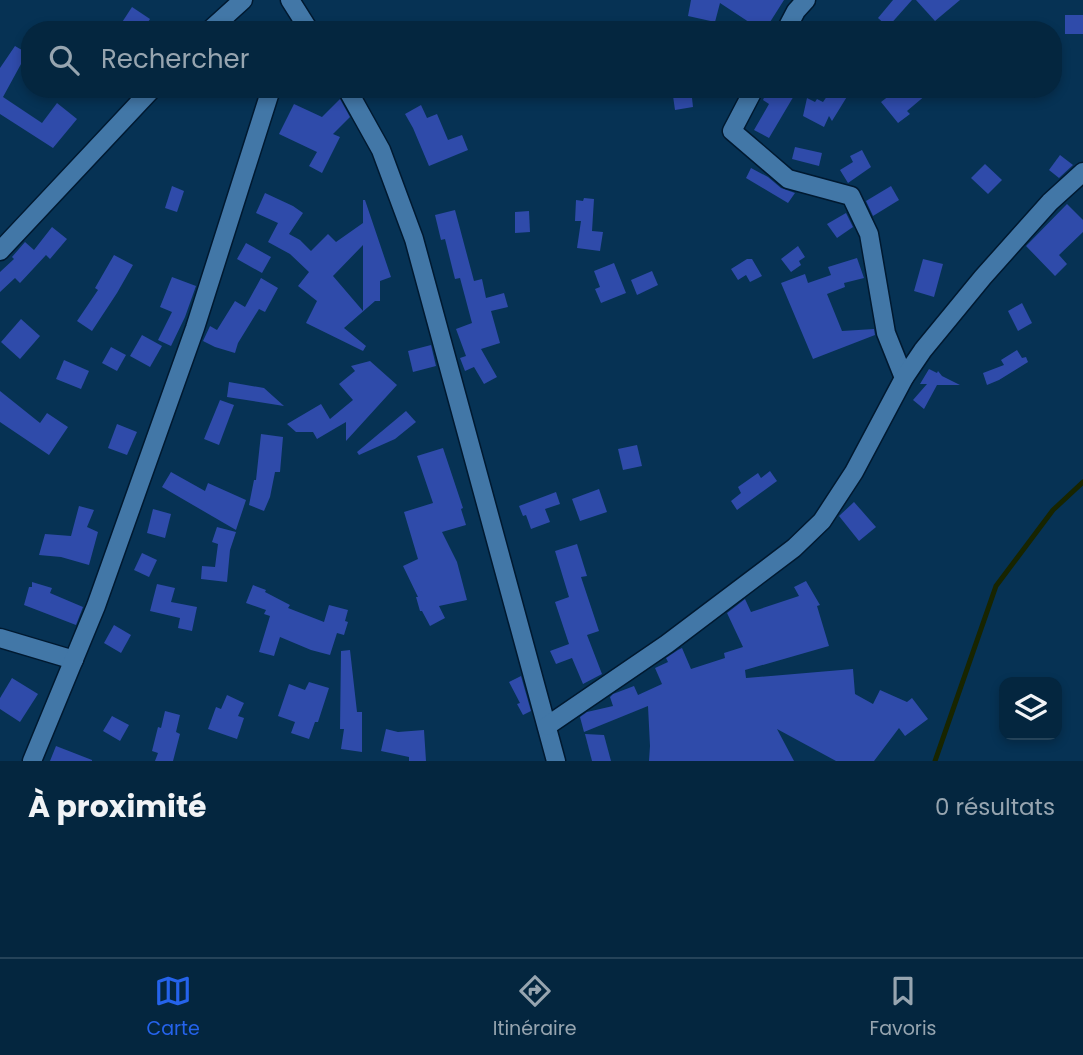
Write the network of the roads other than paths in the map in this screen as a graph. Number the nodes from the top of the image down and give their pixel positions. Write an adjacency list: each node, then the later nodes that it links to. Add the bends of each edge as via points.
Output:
1 (243, 0): 4 (street)
2 (806, 0): 6 (street)
3 (293, 6): 5 (street)
4 (220, 21)
5 (303, 21)
6 (791, 21)
7 (144, 98): 12 (street)
8 (268, 98): 15 (street, via 195,328)
9 (352, 98): 16 (street, via 382,150 414,239)
10 (749, 98): 13 (street, via 732,131 788,179 851,196 869,234 886,333)
11 (1083, 172): 13 (street, via 983,277)
12 (0, 251)
13 (904, 378): 16 (street, via 822,521 794,548 667,644)
14 (0, 638): 15 (street)
15 (74, 660): 17 (street)
16 (547, 726): 18 (street)
17 (32, 761)
18 (556, 761)

